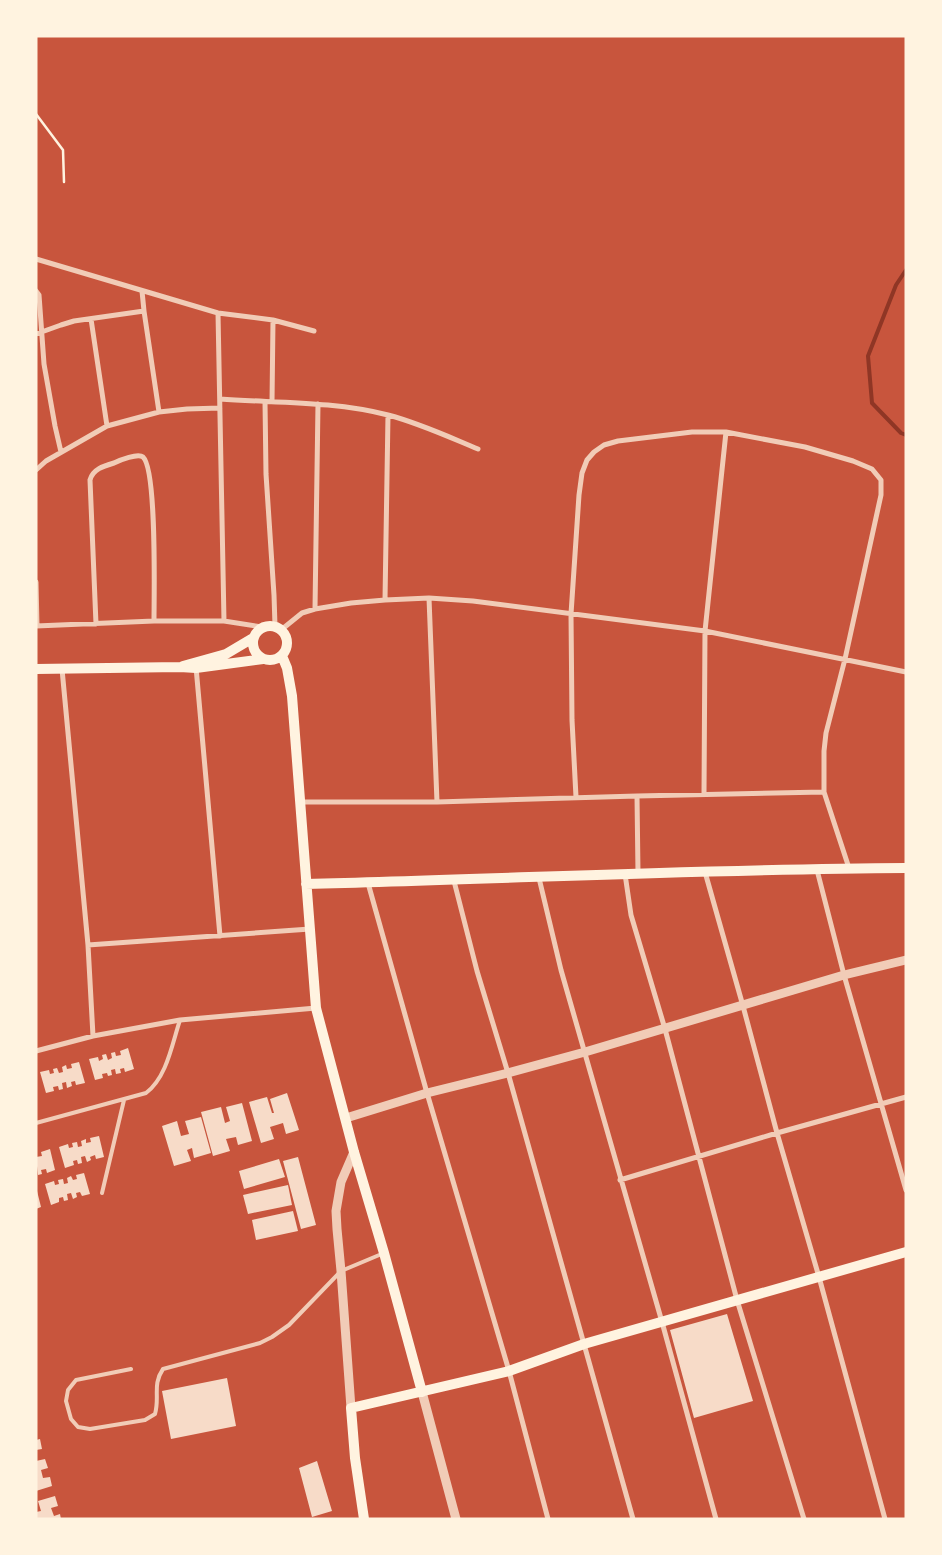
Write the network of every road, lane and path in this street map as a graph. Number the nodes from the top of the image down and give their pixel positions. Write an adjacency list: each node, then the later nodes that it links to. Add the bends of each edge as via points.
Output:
1 (36, 114): 2 (path, via 63,150)
2 (64, 182)
3 (36, 259): 5 (street)
4 (36, 291): 11 (street)
5 (142, 291): 6 (street); 7 (street)
6 (144, 311): 8 (street); 17 (street)
7 (218, 313): 9 (street); 12 (street)
8 (91, 319): 11 (street, via 60,324); 19 (street)
9 (273, 320): 10 (street); 14 (street)
10 (314, 331)
11 (39, 334): 22 (street)
12 (220, 399): 13 (street); 16 (street)
13 (265, 402): 14 (street); 34 (street, via 266,474)
14 (272, 402): 15 (street)
15 (318, 404): 18 (street); 27 (street)
16 (220, 408): 17 (street); 30 (street)
17 (159, 412): 19 (street)
18 (388, 415): 21 (street); 26 (street)
19 (106, 426): 22 (street)
20 (726, 432): 28 (street, via 692,432 618,441 604,445 587,460 579,495); 35 (street); 39 (street, via 853,460 872,469 880,480 881,495)
21 (478, 449)
22 (61, 452): 23 (street)
23 (36, 470)
24 (36, 582): 32 (street)
25 (430, 598): 26 (street); 28 (street); 49 (street)
26 (385, 600): 27 (street)
27 (315, 609): 34 (street)
28 (570, 614): 35 (street); 47 (street)
29 (154, 621): 30 (street); 31 (street); 31 (street, via 152,493 144,458 133,456 110,464 91,477)
30 (224, 621): 33 (street)
31 (96, 624): 32 (street)
32 (37, 626)
33 (262, 627): 34 (main road); 36 (main road)
34 (278, 628): 37 (main road, via 286,636 287,643)
35 (705, 630): 39 (street); 45 (street)
36 (254, 638): 38 (main road, via 254,650); 40 (main road, via 226,654)
37 (282, 656): 38 (main road, via 270,661); 48 (main road, via 290,680)
38 (264, 659): 40 (main road)
39 (845, 659): 43 (street); 44 (street, via 826,733)
40 (196, 665): 42 (main road); 61 (street)
41 (36, 669): 42 (main road)
42 (62, 669): 62 (street)
43 (906, 672)
44 (824, 792): 45 (street); 51 (street)
45 (704, 794): 46 (street)
46 (637, 796): 47 (street); 55 (street)
47 (576, 797): 49 (street)
48 (301, 802): 49 (street); 59 (main road)
49 (437, 802)
50 (906, 868): 51 (main road)
51 (849, 869): 52 (main road)
52 (817, 870): 53 (main road); 64 (street)
53 (705, 872): 55 (main road); 65 (street)
54 (625, 874): 55 (main road); 56 (main road); 68 (street, via 631,915)
55 (638, 874)
56 (539, 878): 57 (main road); 71 (street)
57 (454, 881): 58 (main road); 72 (street)
58 (368, 882): 59 (main road); 73 (street)
59 (306, 884): 60 (main road)
60 (310, 929): 61 (street); 66 (main road)
61 (220, 936): 62 (street)
62 (88, 945): 69 (street)
63 (906, 960): 64 (street)
64 (844, 975): 65 (street); 76 (street)
65 (743, 1006): 68 (street); 79 (street)
66 (316, 1008): 67 (street); 77 (main road)
67 (180, 1020): 69 (street); 75 (lane, via 156,1083 146,1093)
68 (665, 1029): 71 (street); 81 (street)
69 (93, 1036): 70 (street)
70 (36, 1050)
71 (585, 1052): 72 (street); 82 (street)
72 (508, 1073): 73 (street); 91 (street)
73 (427, 1093): 77 (street); 93 (street)
74 (906, 1097): 76 (street)
75 (124, 1100): 78 (lane); 84 (lane)
76 (882, 1104): 79 (street); 83 (street)
77 (346, 1118): 80 (main road)
78 (36, 1123)
79 (777, 1132): 81 (street); 88 (street)
80 (354, 1152): 86 (main road); 87 (street, via 338,1196 336,1229)
81 (700, 1156): 82 (street); 89 (street)
82 (620, 1180): 90 (street)
83 (906, 1190)
84 (102, 1193)
85 (906, 1252): 88 (main road)
86 (384, 1253): 87 (lane); 94 (main road)
87 (341, 1271): 92 (lane, via 289,1325 272,1337 163,1370 156,1384 156,1414 144,1420 90,1429 78,1427 71,1419 66,1401 68,1390 76,1380); 95 (street)
88 (819, 1277): 89 (main road); 102 (street)
89 (737, 1300): 90 (main road); 101 (street)
90 (662, 1322): 91 (main road); 100 (street)
91 (584, 1344): 93 (main road); 99 (street)
92 (131, 1369)
93 (509, 1371): 94 (main road); 98 (street)
94 (422, 1392): 95 (main road); 97 (street)
95 (351, 1408): 96 (main road)
96 (364, 1519)
97 (456, 1519)
98 (548, 1519)
99 (632, 1519)
100 (716, 1519)
101 (804, 1519)
102 (885, 1519)

